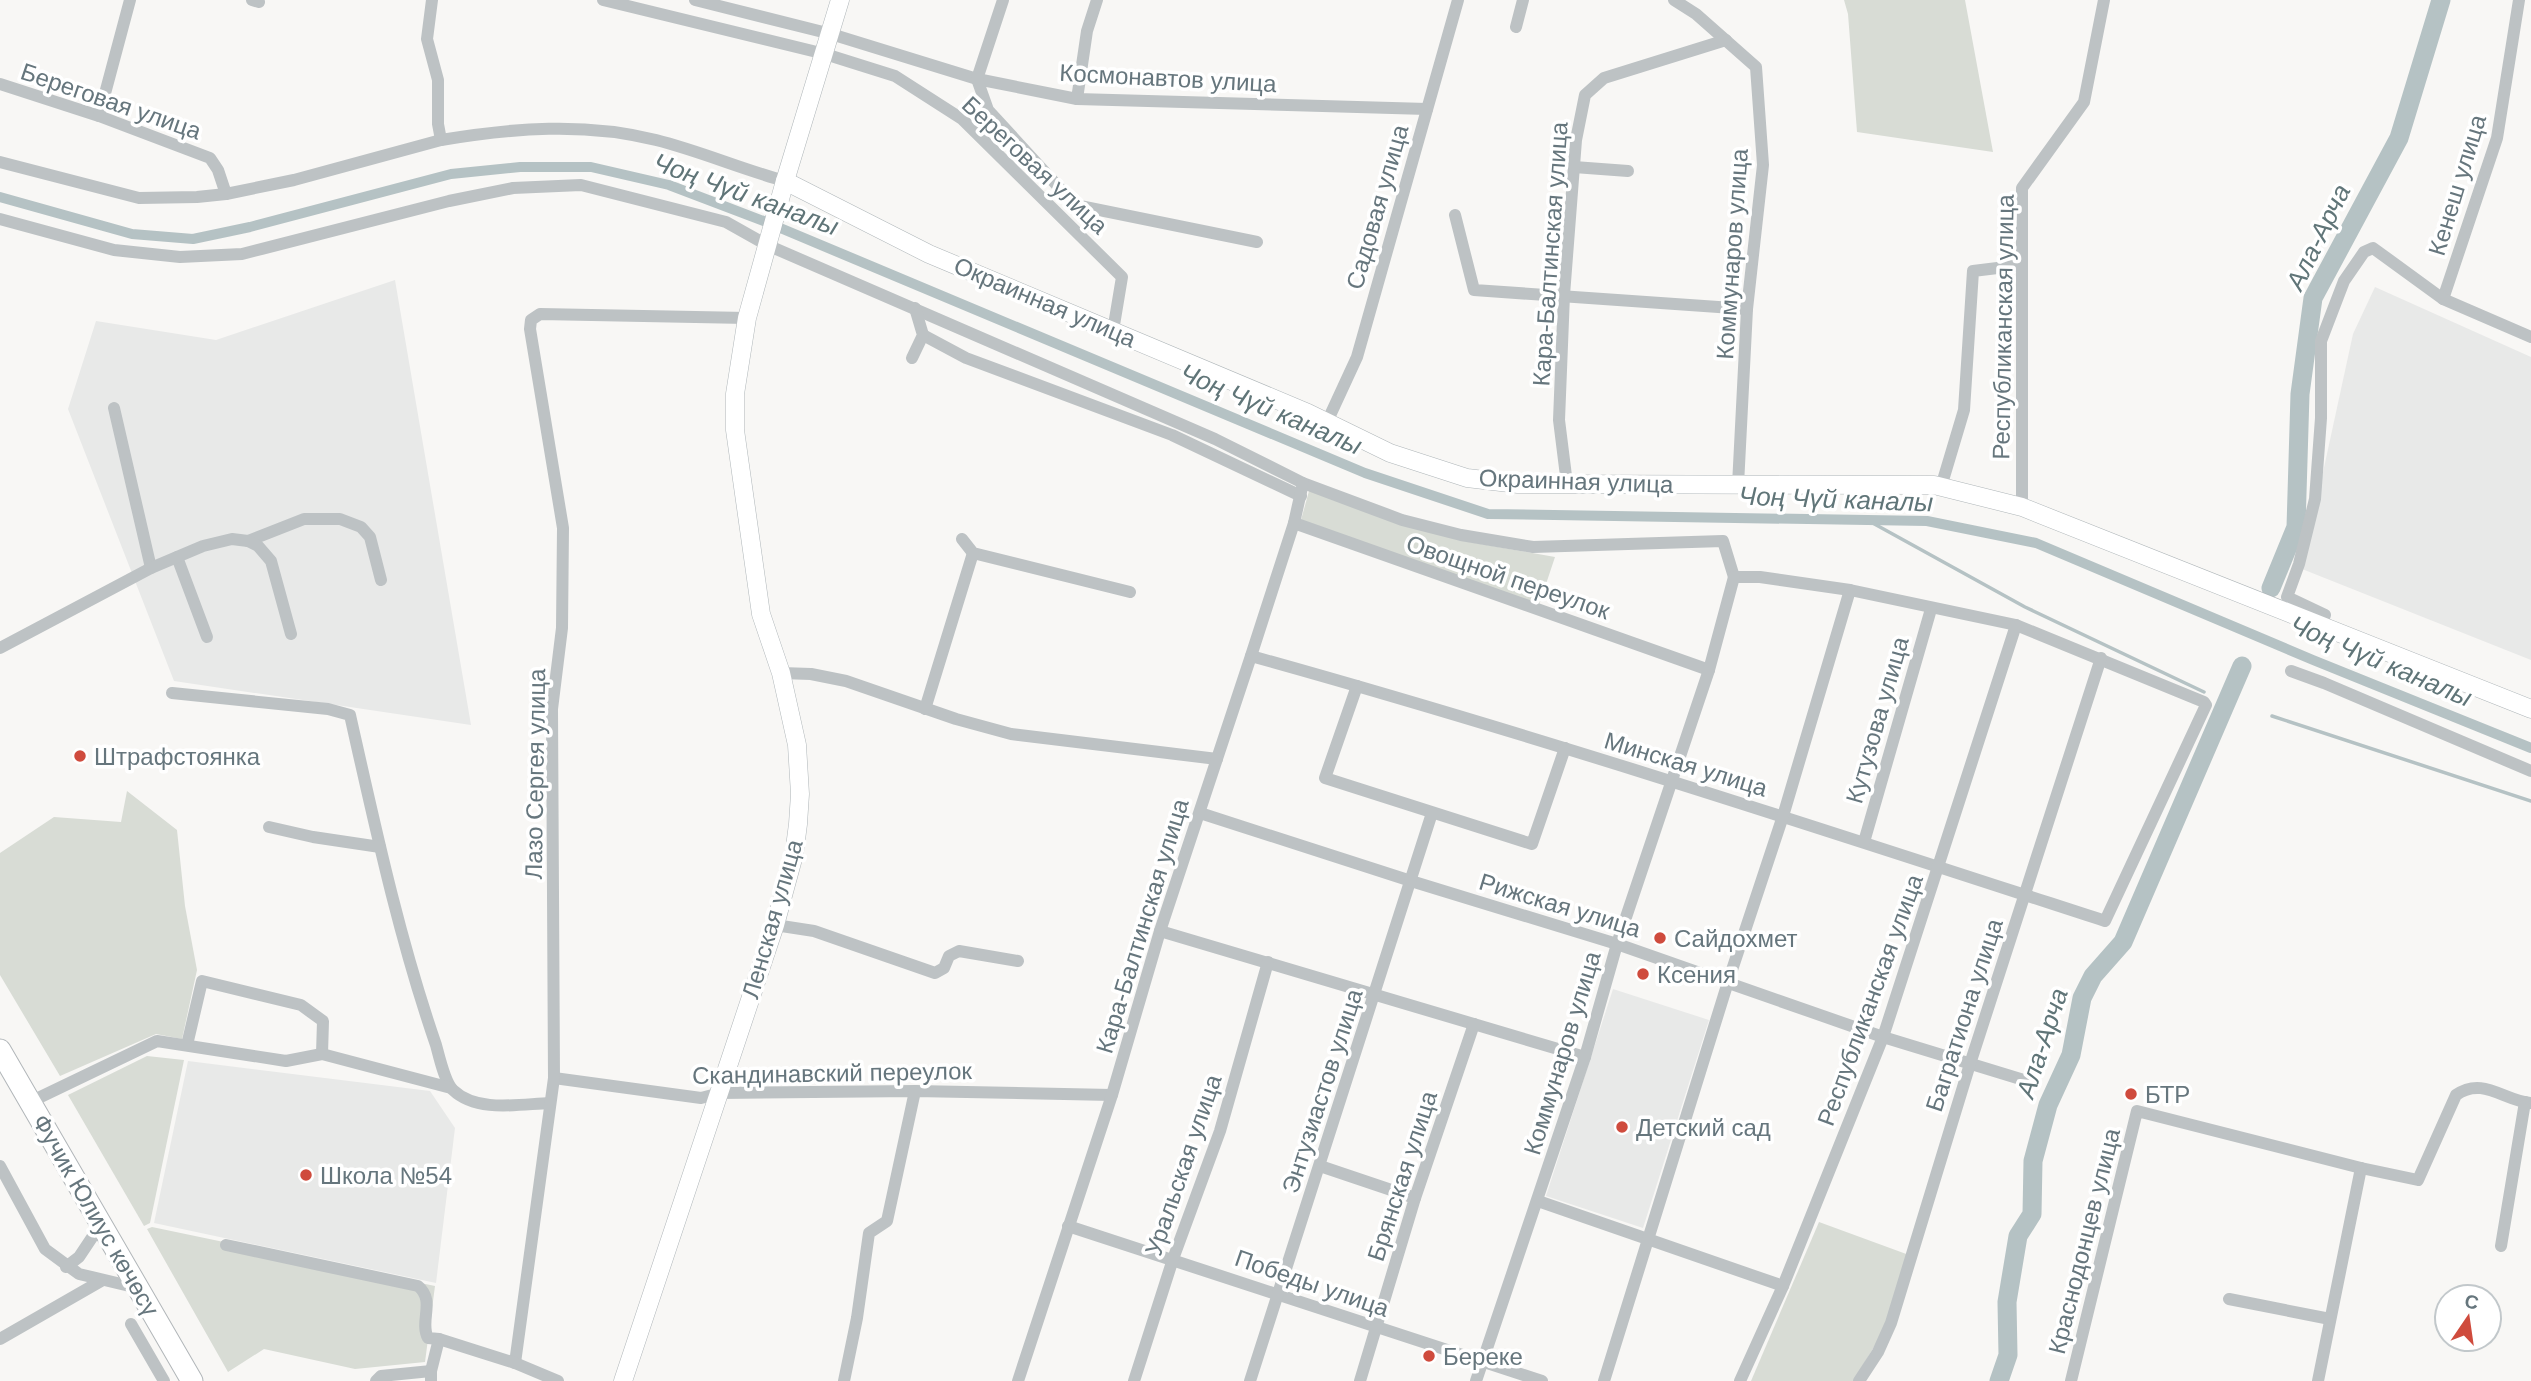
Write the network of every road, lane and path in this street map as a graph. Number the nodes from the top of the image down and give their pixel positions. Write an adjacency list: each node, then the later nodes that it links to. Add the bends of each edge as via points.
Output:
1 (130, 0): 21 (street)
2 (432, 0): 22 (street, via 427,39 438,80)
3 (603, 0): 16 (street)
4 (695, 0): 14 (street, Космонавтов улица)
5 (840, 0): 14 (street, Ленская улица)
6 (1003, 0): 17 (street)
7 (1097, 0): 19 (street)
8 (1458, 0): 20 (street, Садовая улица)
9 (1523, 0): 13 (street)
10 (1674, 0): 15 (street, Коммунаров улица)
11 (2104, 0): 32 (street, Республиканская улица, via 2084,102 2022,188)
12 (2519, 0): 34 (street, Кенеш улица, via 2497,138)
13 (1516, 27)
14 (831, 34): 16 (street, Ленская улица); 17 (street, Космонавтов улица)
15 (1726, 40): 24 (street, Кара-Балтинская улица, via 1604,78 1585,95); 36 (street, Коммунаров улица, via 1756,67 1757,79 1763,165)
16 (825, 54): 26 (street, Ленская улица); 38 (street, Береговая улица, via 895,76 962,119 1122,277)
17 (977, 79): 19 (street, Космонавтов улица); 31 (street, Береговая улица, via 988,110 1075,205)
18 (0, 84): 21 (street, Береговая улица)
19 (1076, 99): 20 (street, Космонавтов улица)
20 (1427, 109): 43 (street, Садовая улица, via 1357,357)
21 (99, 116): 27 (street, Береговая улица, via 209,158)
22 (442, 140): 26 (street, via 553,127 614,133 655,140); 27 (street)
23 (0, 162): 27 (street, via 139,198)
24 (1574, 167): 25 (street); 33 (street, Кара-Балтинская улица)
25 (1628, 171)
26 (784, 184): 30 (street, Ленская улица); 38 (street, Окраинная улица, via 929,254)
27 (226, 194)
28 (1455, 215): 33 (street, via 1474,290)
29 (0, 219): 30 (street, via 114,250 180,257 242,254 513,188 581,185 726,222)
30 (768, 242): 35 (street); 37 (street, Ленская улица)
31 (1257, 242)
32 (2022, 265): 46 (street, via 1973,271 1964,410); 48 (street, Республиканская улица)
33 (1564, 295): 36 (street); 44 (street, Кара-Балтинская улица, via 1559,420)
34 (2443, 299): 40 (street); 61 (street, via 2373,248 2364,252 2344,281 2321,341 2315,499 2287,597 2325,615)
35 (915, 308): 39 (street); 47 (street, via 1216,439)
36 (1747, 309): 45 (street, Коммунаров улица)
37 (747, 317): 69 (street, Ленская улица, via 735,394 736,430 761,614); 101 (street, Лазо Сергея улица, via 540,314 531,320 563,528 562,628 552,709)
38 (1113, 331): 43 (street, Окраинная улица)
39 (923, 335): 41 (street); 47 (street, via 966,358)
40 (2531, 337)
41 (912, 358)
42 (114, 408): 54 (street)
43 (1327, 422): 44 (street, Окраинная улица, via 1390,453 1467,478)
44 (1567, 484): 45 (street, Окраинная улица)
45 (1738, 485): 46 (street, Окраинная улица)
46 (1941, 487): 48 (street, Окраинная улица)
47 (1302, 489): 49 (street, Кара-Балтинская улица); 55 (street, via 1461,535 1533,547 1723,541)
48 (2022, 507): 61 (street, Окраинная улица)
49 (1294, 523): 65 (street, Кара-Балтинская улица); 67 (street, Овощной переулок)
50 (962, 539): 52 (street)
51 (248, 541): 53 (street, via 232,539); 56 (street, via 304,519 340,519 361,527 370,537); 62 (street, via 271,561)
52 (974, 553): 58 (street); 72 (street)
53 (177, 557): 54 (street); 63 (street)
54 (151, 568): 64 (street)
55 (1734, 577): 57 (street); 67 (street, Коммунаров улица)
56 (381, 580)
57 (1850, 590): 59 (street); 80 (street)
58 (1130, 592)
59 (1931, 609): 60 (street); 82 (street, Кутузова улица)
60 (2016, 625): 66 (street); 84 (street, Республиканская улица)
61 (2322, 625): 73 (street, Окраинная улица)
62 (291, 634)
63 (207, 637)
64 (0, 648)
65 (1251, 656): 70 (street, Минская улица); 75 (street, Кара-Балтинская улица)
66 (2101, 658): 86 (street, Багратиона улица); 86 (street, Минская улица, via 2206,705 2105,921)
67 (1709, 670): 77 (street, Коммунаров улица)
68 (2291, 671): 76 (street)
69 (781, 673): 72 (street, via 846,681); 87 (street, Ленская улица, via 797,745 800,794 794,855)
70 (1357, 686): 74 (street, Минская улица); 79 (street, via 1325,778)
71 (172, 692): 83 (street, via 328,709 350,716)
72 (925, 709): 75 (street, via 1011,734)
73 (2531, 709)
74 (1565, 748): 77 (street, Минская улица); 79 (street, via 1532,844)
75 (1217, 759): 78 (street, Кара-Балтинская улица)
76 (2531, 771)
77 (1672, 781): 80 (street, Минская улица); 89 (street, Коммунаров улица)
78 (1200, 813): 85 (street, Рижская улица); 88 (street, Кара-Балтинская улица)
79 (1432, 813): 85 (street, Энтузиастов улица)
80 (1783, 816): 82 (street, Минская улица); 92 (street)
81 (270, 827): 83 (street)
82 (1864, 842): 84 (street, Минская улица)
83 (380, 847): 103 (street, via 420,1000)
84 (1940, 867): 86 (street, Минская улица); 95 (street, Республиканская улица)
85 (1411, 881): 89 (street, Рижская улица); 93 (street, Энтузиастов улица)
86 (2025, 895): 100 (street, Багратиона улица)
87 (775, 925): 90 (street, via 814,931 935,973 959,951); 105 (street, Ленская улица)
88 (1160, 931): 91 (street); 106 (street, Кара-Балтинская улица)
89 (1617, 944): 92 (street, Рижская улица); 99 (street, Коммунаров улица)
90 (1018, 961)
91 (1268, 962): 93 (street); 120 (street, Уральская улица, via 1220,1131)
92 (1728, 982): 95 (street, Рижская улица); 117 (street)
93 (1376, 994): 94 (street); 111 (street, Энтузиастов улица)
94 (1474, 1024): 99 (street); 113 (street, Брянская улица)
95 (1884, 1038): 100 (street, Рижская улица); 123 (street, Республиканская улица)
96 (187, 1045): 98 (street, via 286,1060); 98 (street, via 202,981 301,1005 323,1021); 107 (street, via 158,1041)
97 (0, 1050): 107 (main road, Фучик Юлиус көчөсү)
98 (322, 1054): 103 (street)
99 (1585, 1057): 114 (street, Коммунаров улица)
100 (1970, 1064): 102 (street, Рижская улица); 149 (street, Багратиона улица, via 1891,1323)
101 (554, 1078): 105 (street, Скандинавский переулок, via 701,1098); 108 (street, Лазо Сергея улица)
102 (2027, 1081)
103 (451, 1088): 108 (street, via 470,1101 488,1104)
104 (915, 1091): 105 (street, Скандинавский переулок); 106 (street, Скандинавский переулок); 140 (street, via 887,1221 869,1233)
105 (720, 1093): 139 (street, Ленская улица)
106 (1112, 1095): 116 (street, Кара-Балтинская улица)
107 (30, 1102): 115 (main road, Фучик Юлиус көчөсү)
108 (550, 1103): 132 (street, Лазо Сергея улица)
109 (2528, 1103): 112 (street, via 2480,1087 2464,1089 2456,1095 2418,1180); 119 (street)
110 (0, 1166): 121 (street, via 45,1249)
111 (1320, 1166): 113 (street); 125 (street, Энтузиастов улица)
112 (2361, 1168): 127 (street); 150 (street, Краснодонцев улица, via 2137,1111)
113 (1415, 1199): 129 (street, Брянская улица)
114 (1538, 1201): 117 (street); 133 (street, Коммунаров улица)
115 (101, 1224): 121 (street, via 79,1257); 124 (main road, Фучик Юлиус көчөсү)
116 (1068, 1226): 120 (street, Победы улица); 141 (street, Кара-Балтинская улица)
117 (1648, 1238): 123 (street); 147 (street)
118 (226, 1245): 131 (street, via 418,1286 428,1306 425,1333)
119 (2501, 1246)
120 (1173, 1259): 125 (street, Победы улица); 142 (street, Уральская улица)
121 (66, 1267): 122 (street)
122 (101, 1281): 124 (street); 130 (street)
123 (1783, 1286): 148 (street, Республиканская улица)
124 (138, 1288): 136 (main road, Фучик Юлиус көчөсү)
125 (1278, 1293): 129 (street, Победы улица); 143 (street, Энтузиастов улица)
126 (2230, 1300): 127 (street)
127 (2330, 1320): 151 (street)
128 (131, 1324): 135 (street)
129 (1376, 1327): 133 (street, Победы улица); 144 (street, Брянская улица)
130 (0, 1339)
131 (439, 1339): 132 (street); 134 (street)
132 (515, 1363): 138 (street)
133 (1482, 1363): 145 (street, Коммунаров улица); 146 (street, Победы улица)
134 (431, 1376): 137 (street, via 382,1376)
135 (164, 1381)
136 (192, 1381)
137 (376, 1381)
138 (558, 1381)
139 (623, 1381)
140 (844, 1381)
141 (1018, 1381)
142 (1135, 1381)
143 (1250, 1381)
144 (1360, 1381)
145 (1476, 1381)
146 (1542, 1381)
147 (1604, 1381)
148 (1740, 1381)
149 (1859, 1381)
150 (2071, 1381)
151 (2318, 1381)

